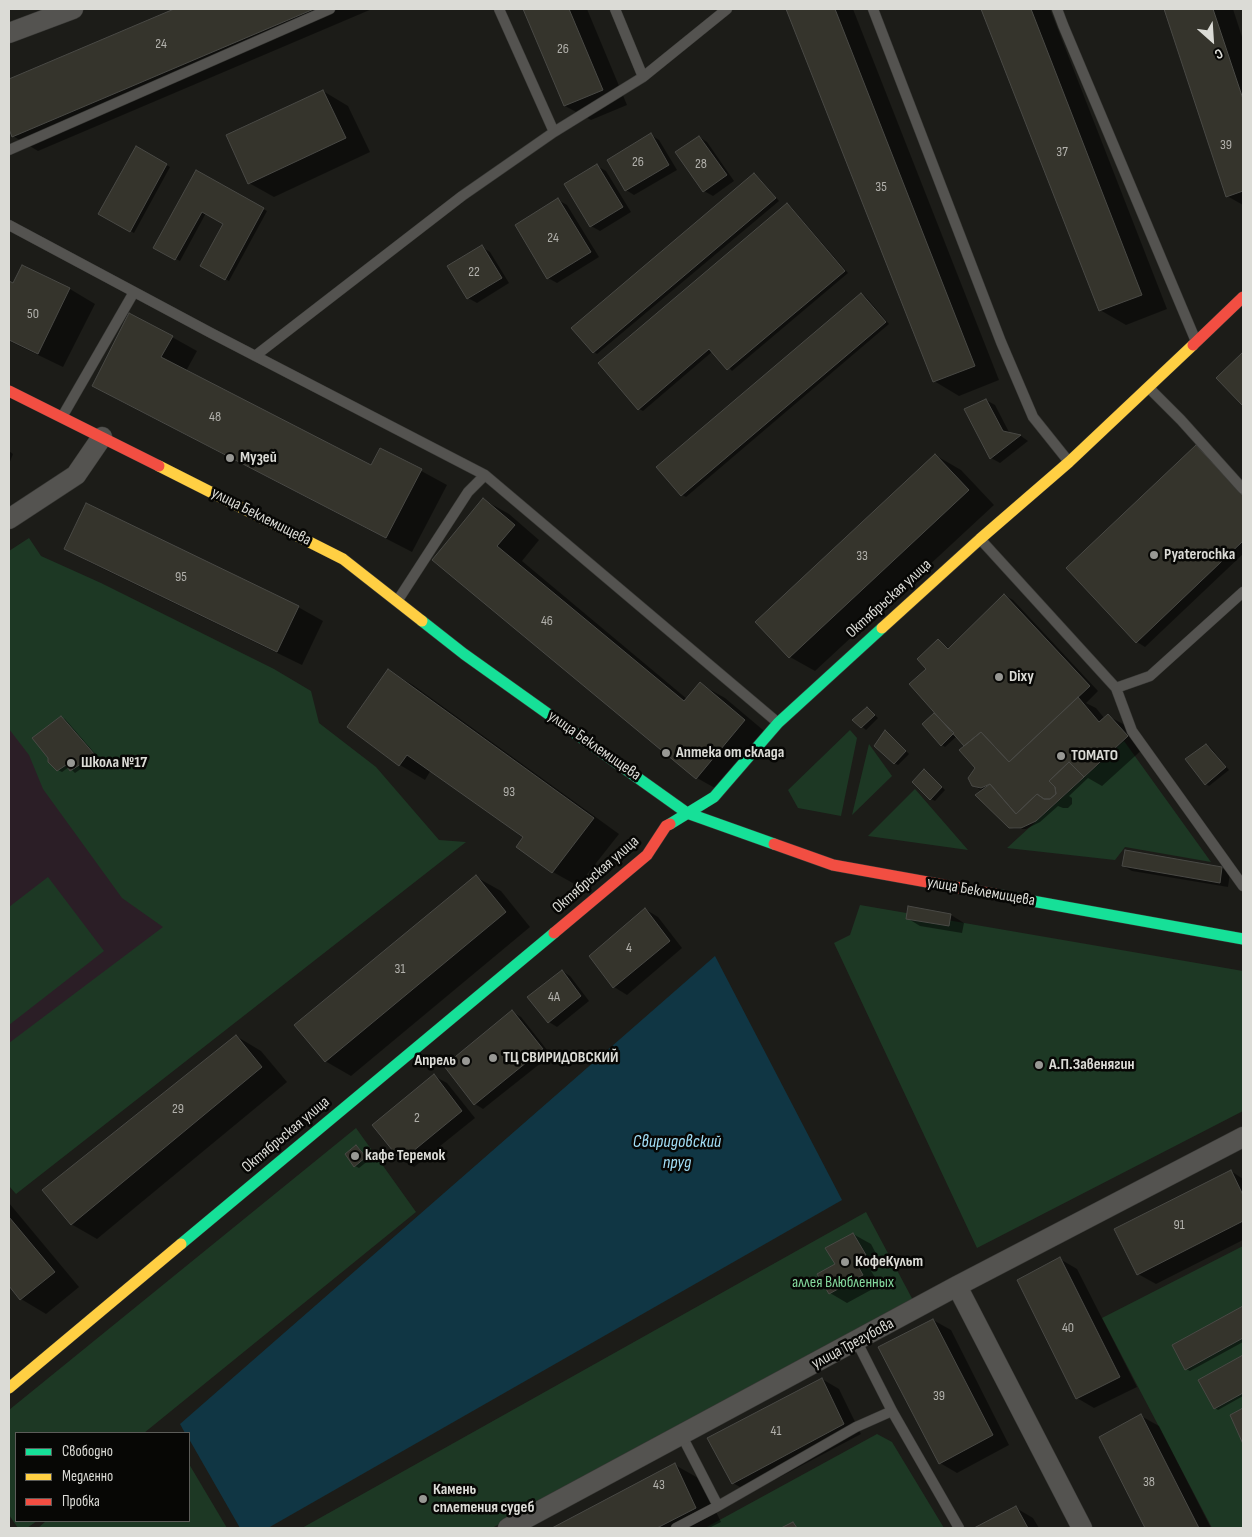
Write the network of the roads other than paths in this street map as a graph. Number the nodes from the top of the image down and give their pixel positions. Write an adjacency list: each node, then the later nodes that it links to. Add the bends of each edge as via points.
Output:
1 (73, 9): 8 (street)
2 (330, 9): 11 (lane)
3 (498, 9): 10 (lane)
4 (615, 9): 9 (lane)
5 (727, 9): 9 (lane)
6 (873, 9): 21 (lane, via 1033,417)
7 (1058, 9): 15 (lane)
8 (9, 33)
9 (643, 77): 10 (lane)
10 (554, 132): 16 (lane, via 462,196)
11 (9, 150)
12 (9, 226): 13 (lane)
13 (134, 292): 16 (lane); 19 (lane)
14 (1243, 297): 15 (street, Октябрьская улица)
15 (1196, 342): 17 (street, Октябрьская улица)
16 (255, 356): 22 (lane)
17 (1148, 388): 21 (street, Октябрьская улица); 23 (lane)
18 (9, 392): 19 (street, улица Беклемищева)
19 (62, 418): 20 (street, улица Беклемищева)
20 (102, 437): 24 (street, via 76,475); 27 (street, улица Беклемищева, via 343,559)
21 (1069, 462): 25 (street, Октябрьская улица)
22 (485, 474): 27 (lane, via 468,492); 29 (lane)
23 (1243, 489)
24 (9, 519)
25 (980, 538): 28 (lane); 29 (street, Октябрьская улица)
26 (1243, 592): 28 (lane, via 1150,676)
27 (397, 601): 30 (street, улица Беклемищева, via 464,654)
28 (1116, 688): 31 (lane, via 1132,731)
29 (778, 723): 30 (street, Октябрьская улица, via 714,797)
30 (687, 813): 32 (street, улица Беклемищева, via 833,865); 36 (street, Октябрьская улица, via 666,826 647,855)
31 (1243, 886)
32 (1243, 938)
33 (1243, 1137): 34 (street)
34 (957, 1286): 35 (street, улица Трегубова); 43 (street)
35 (857, 1342): 37 (lane); 38 (street, улица Трегубова)
36 (9, 1388)
37 (892, 1411): 39 (lane, via 856,1427); 42 (lane)
38 (682, 1436): 39 (lane); 40 (street, улица Трегубова)
39 (718, 1506): 41 (lane)
40 (508, 1528)
41 (676, 1528)
42 (959, 1528)
43 (1082, 1528)

